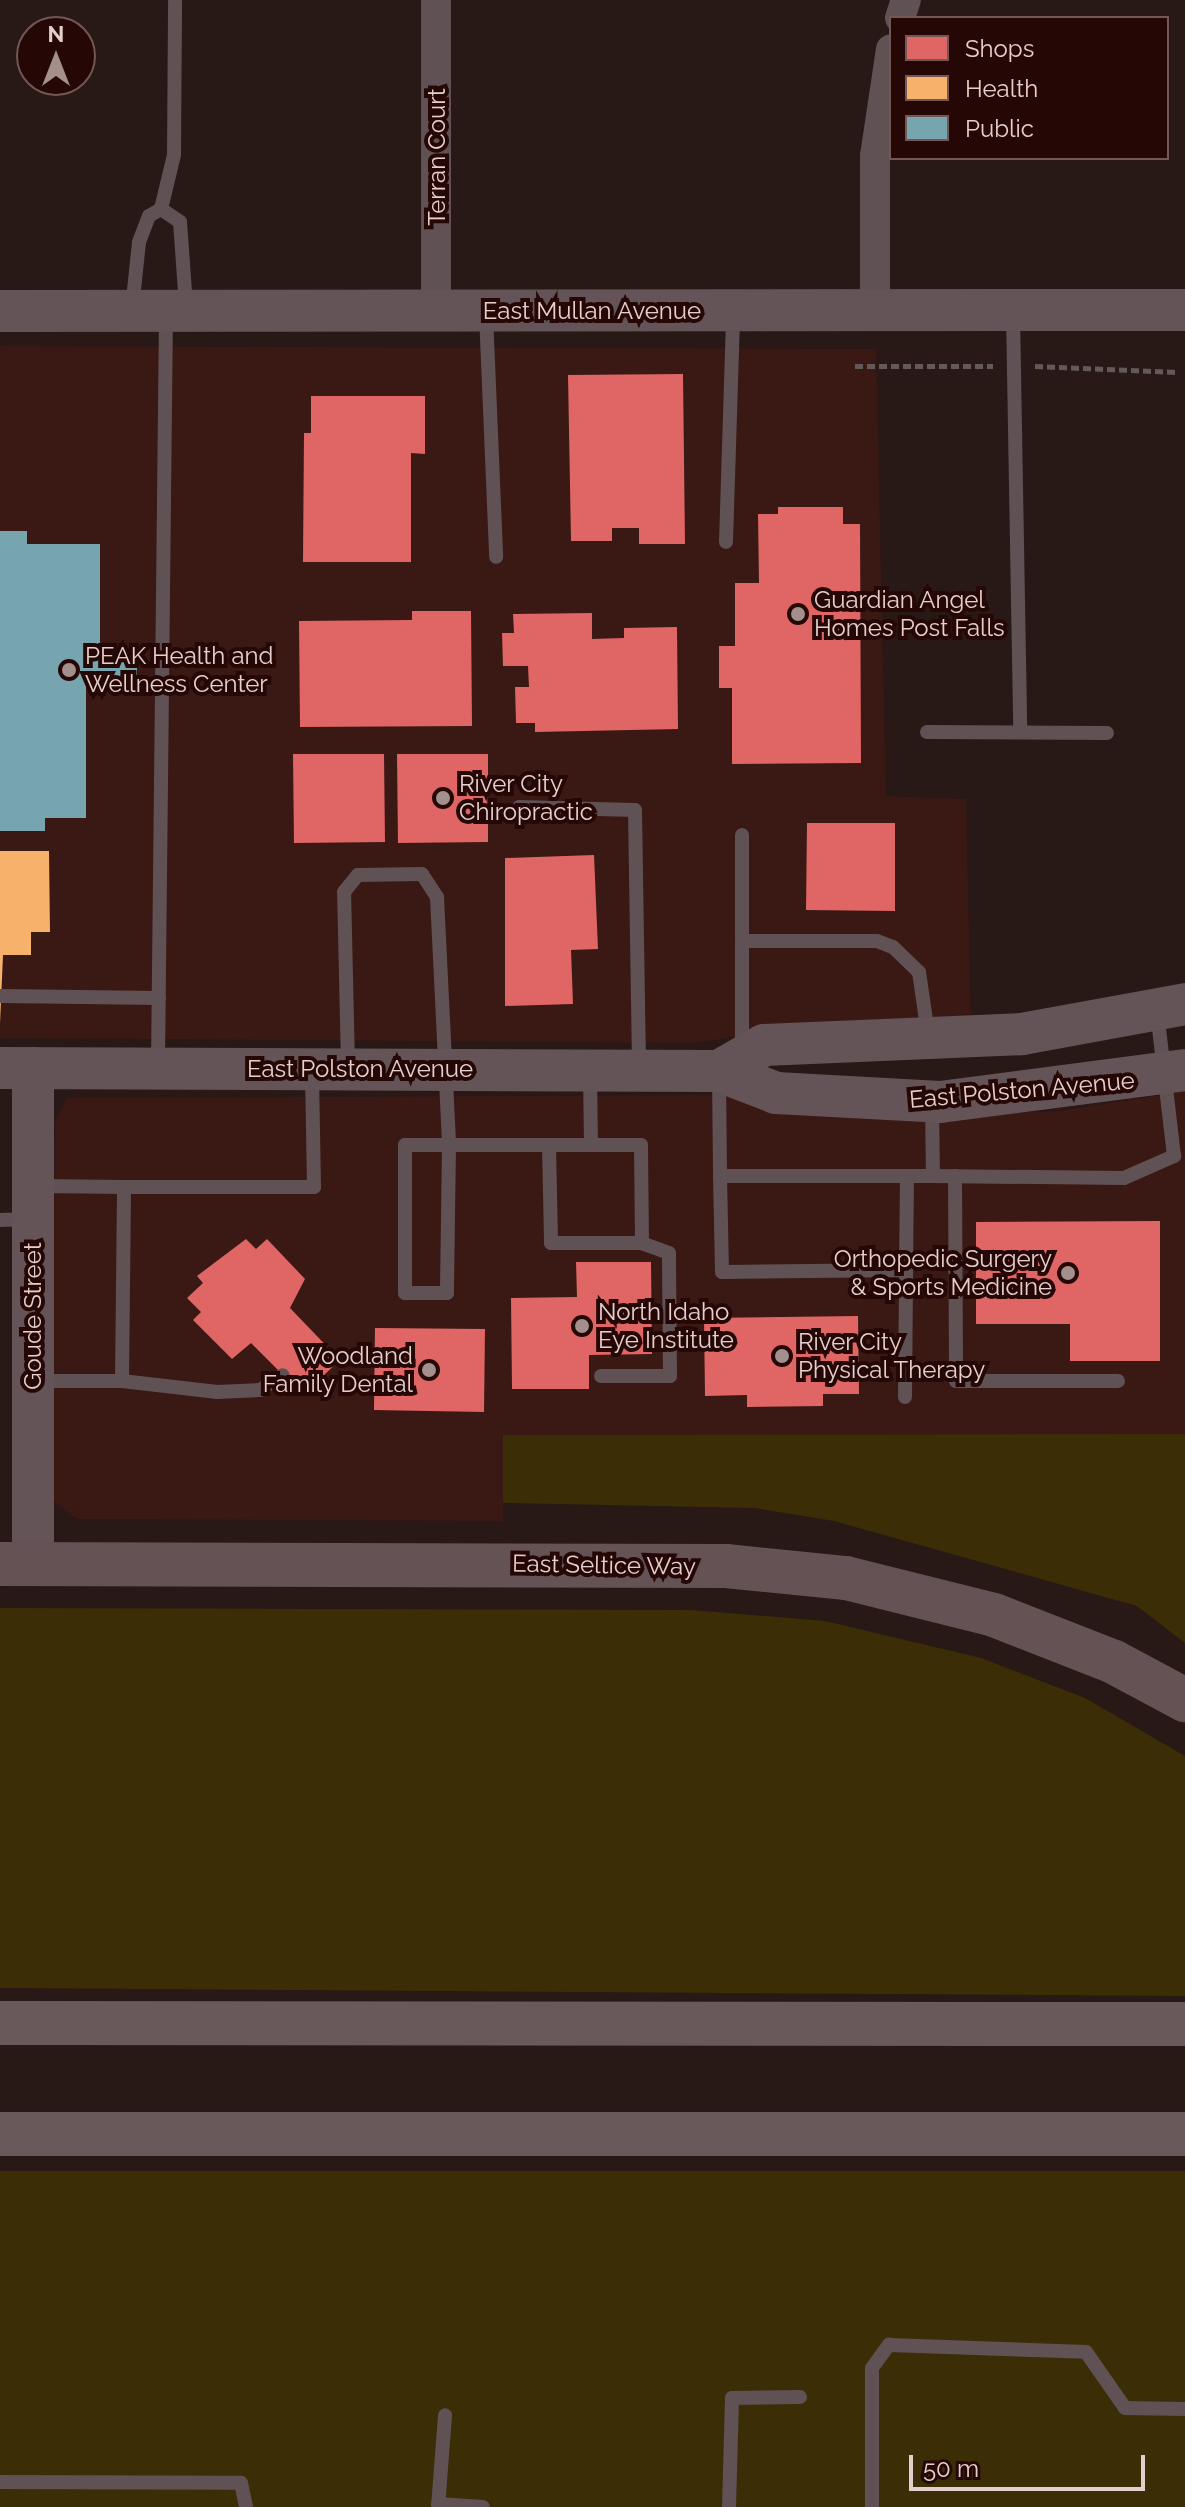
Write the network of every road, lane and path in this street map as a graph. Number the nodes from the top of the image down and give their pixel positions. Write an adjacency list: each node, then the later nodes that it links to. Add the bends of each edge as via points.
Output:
1 (175, 0): 4 (lane, via 174,155)
2 (436, 0): 12 (street, Terran Court)
3 (889, 62): 7 (street, via 875,156)
4 (161, 209): 11 (lane, via 180,222); 11 (lane, via 149,216 139,242)
5 (486, 309): 6 (street, East Mullan Avenue); 12 (street, East Mullan Avenue); 14 (lane)
6 (733, 310): 7 (street, East Mullan Avenue); 13 (lane)
7 (875, 310): 8 (street, East Mullan Avenue)
8 (1013, 310): 9 (street, East Mullan Avenue); 16 (lane)
9 (1185, 310)
10 (0, 311): 11 (street, East Mullan Avenue)
11 (161, 313): 12 (street, East Mullan Avenue); 22 (lane)
12 (436, 314)
13 (726, 542)
14 (496, 557)
15 (927, 732): 16 (lane)
16 (1020, 732): 17 (lane)
17 (1107, 733)
18 (519, 807): 31 (lane, via 635,810)
19 (742, 835): 20 (lane)
20 (742, 941): 24 (lane, via 893,947 919,972); 25 (lane)
21 (0, 996): 22 (lane)
22 (159, 998): 27 (lane)
23 (1171, 1008): 24 (street, East Polston Avenue, via 1022,1034); 32 (lane)
24 (928, 1036): 25 (street, East Polston Avenue, via 820,1037)
25 (731, 1062): 31 (street, East Polston Avenue); 33 (street, East Polston Avenue, via 776,1093); 38 (lane)
26 (16, 1068): 27 (street, East Polston Avenue); 43 (street, Goude Street)
27 (158, 1069): 28 (street, East Polston Avenue)
28 (330, 1069): 29 (street, East Polston Avenue); 29 (lane, via 344,892 358,875 422,874 437,897); 42 (lane, via 314,1187)
29 (447, 1070): 30 (street, East Polston Avenue); 34 (lane)
30 (590, 1070): 31 (street, East Polston Avenue); 36 (lane)
31 (639, 1070)
32 (1173, 1074): 33 (street, East Polston Avenue); 37 (lane)
33 (932, 1102): 40 (lane)
34 (449, 1145): 34 (lane, via 447,1293 405,1293 405,1145); 35 (lane)
35 (549, 1145): 36 (lane); 44 (lane, via 551,1243)
36 (591, 1145): 44 (lane, via 641,1145)
37 (1180, 1156): 41 (lane, via 1124,1178)
38 (720, 1176): 39 (lane); 45 (lane, via 722,1272)
39 (907, 1176): 40 (lane); 45 (lane)
40 (933, 1176): 41 (lane)
41 (955, 1176): 50 (lane, via 956,1381)
42 (124, 1187): 43 (lane); 49 (lane)
43 (22, 1208): 48 (street, Goude Street)
44 (642, 1243): 47 (lane, via 669,1253 670,1376)
45 (906, 1270): 51 (lane)
46 (283, 1375): 49 (lane, via 260,1390)
47 (601, 1376)
48 (33, 1381): 49 (lane); 52 (street, Goude Street)
49 (122, 1381)
50 (1118, 1381)
51 (905, 1397)
52 (17, 1564): 53 (main road, East Seltice Way, via 726,1566 846,1578 994,1615 1114,1662)
53 (1185, 1700)
54 (0, 2023): 55 (highway)
55 (1185, 2024)
56 (0, 2134): 57 (highway)
57 (1185, 2134)
58 (800, 2397): 65 (lane, via 732,2398)
59 (1185, 2409): 66 (lane, via 1125,2408 1086,2352 889,2345 872,2368)
60 (445, 2415): 62 (lane)
61 (0, 2482): 63 (lane, via 241,2483)
62 (438, 2505): 64 (lane)
63 (246, 2507)
64 (483, 2507)
65 (729, 2507)
66 (872, 2507)

